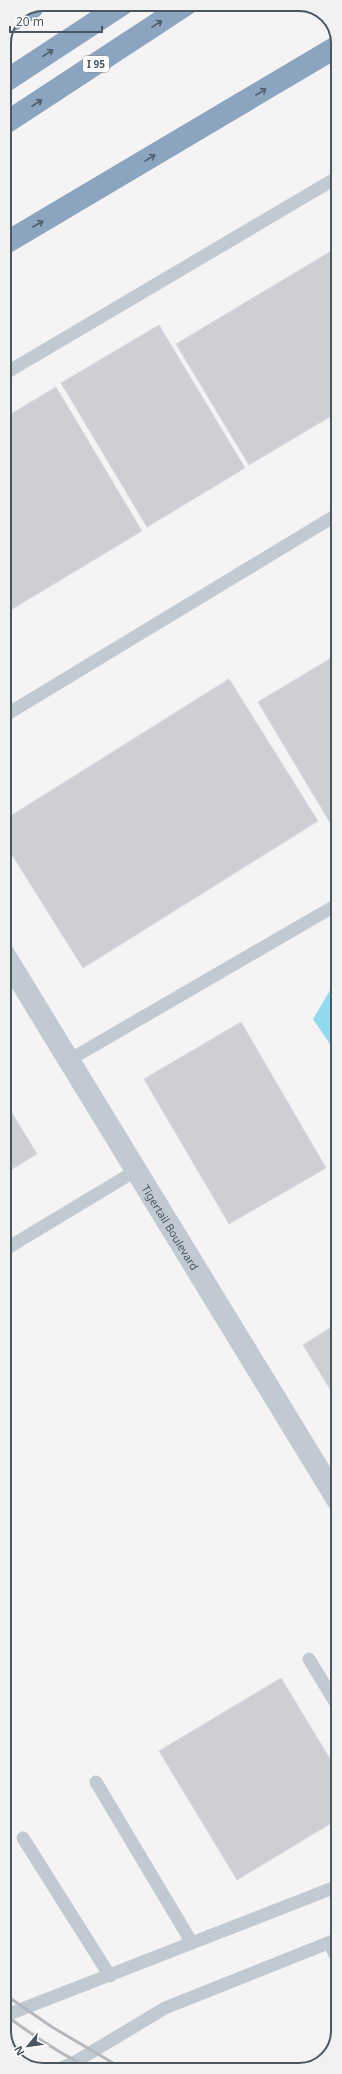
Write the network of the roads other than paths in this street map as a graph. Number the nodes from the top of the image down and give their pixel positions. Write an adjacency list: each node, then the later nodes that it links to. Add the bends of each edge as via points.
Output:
1 (112, 11): 4 (highway, one-way to 1)
2 (176, 11): 5 (highway, I 95, one-way to 2)
3 (331, 50): 7 (highway, one-way to 3)
4 (11, 77)
5 (11, 119)
6 (331, 181): 8 (lane)
7 (11, 240)
8 (11, 370)
9 (331, 518): 10 (lane)
10 (11, 712)
11 (331, 908): 13 (lane)
12 (11, 965): 13 (street, Tigertail Boulevard)
13 (69, 1060): 14 (street, Tigertail Boulevard)
14 (137, 1170): 15 (lane); 16 (street, Tigertail Boulevard)
15 (11, 1246)
16 (331, 1489)
17 (309, 1659): 18 (lane)
18 (331, 1695)
19 (96, 1782): 23 (lane)
20 (23, 1838): 24 (lane)
21 (331, 1889): 23 (lane)
22 (331, 1942): 26 (lane, via 165,2008)
23 (192, 1943): 24 (lane)
24 (110, 1976): 25 (lane)
25 (11, 2013)
26 (71, 2063)

